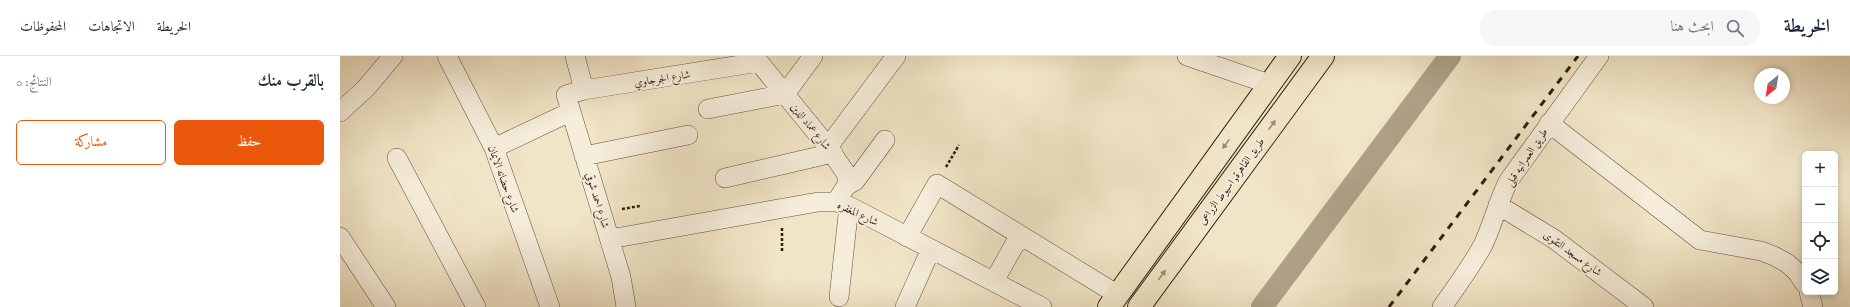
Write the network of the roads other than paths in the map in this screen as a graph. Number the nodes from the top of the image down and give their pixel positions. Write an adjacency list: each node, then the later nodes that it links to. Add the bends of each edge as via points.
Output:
1 (393, 56): 15 (street, via 366,88)
2 (447, 56): 19 (street, شارع حضانه الايمان)
3 (575, 56): 13 (street, شارع احمد شوقي)
4 (812, 56): 12 (street)
5 (896, 56): 20 (street)
6 (1187, 56): 11 (street)
7 (1290, 56): 11 (highway)
8 (1323, 56): 43 (highway, طريق القاهرة, اسيوط الزراعى, one-way to 8)
9 (1598, 56): 16 (street, طريق العمرانيه قبلى)
10 (756, 59): 12 (street, شارع عماد الدين); 13 (street, شارع الجرجاوي)
11 (1269, 84): 36 (highway, one-way to 36)
12 (785, 94): 14 (street); 20 (street, شارع عماد الدين)
13 (573, 99): 19 (street, شارع الجرجاوي); 21 (street, شارع احمد شوقي)
14 (708, 109)
15 (340, 112)
16 (1549, 122): 26 (street, طريق العمرانيه قبلى, via 1509,180); 32 (street, via 1700,240 1774,256 1792,268)
17 (688, 135): 21 (street)
18 (885, 140): 24 (street, via 857,178)
19 (494, 148): 39 (street, شارع حضانه الايمان)
20 (830, 150): 23 (street); 24 (street, شارع عماد الدين, via 847,175)
21 (584, 156): 30 (street, شارع احمد شوقي)
22 (397, 158): 38 (street)
23 (725, 178)
24 (846, 186): 25 (street)
25 (843, 204): 29 (street, شارع المغفره); 30 (street, شارع المغفره, via 818,202); 35 (street)
26 (1498, 205): 44 (street, طريق العمرانيه قبلى, via 1483,245); 45 (street, شارع مسجد التقوى, via 1554,238)
27 (1020, 236): 29 (street, via 937,184); 33 (street); 36 (street)
28 (340, 237): 37 (street)
29 (907, 237): 31 (street, شارع المغفره)
30 (610, 239): 40 (street, شارع احمد شوقي, via 621,277)
31 (931, 249): 33 (street, شارع المغفره); 41 (street)
32 (1802, 280)
33 (994, 281): 42 (street, شارع المغفره)
34 (1810, 295): 46 (street)
35 (840, 297)
36 (1113, 301)
37 (386, 307)
38 (476, 307)
39 (550, 307)
40 (626, 307)
41 (905, 307)
42 (1042, 307)
43 (1139, 307)
44 (1442, 307)
45 (1644, 307)
46 (1813, 307)

